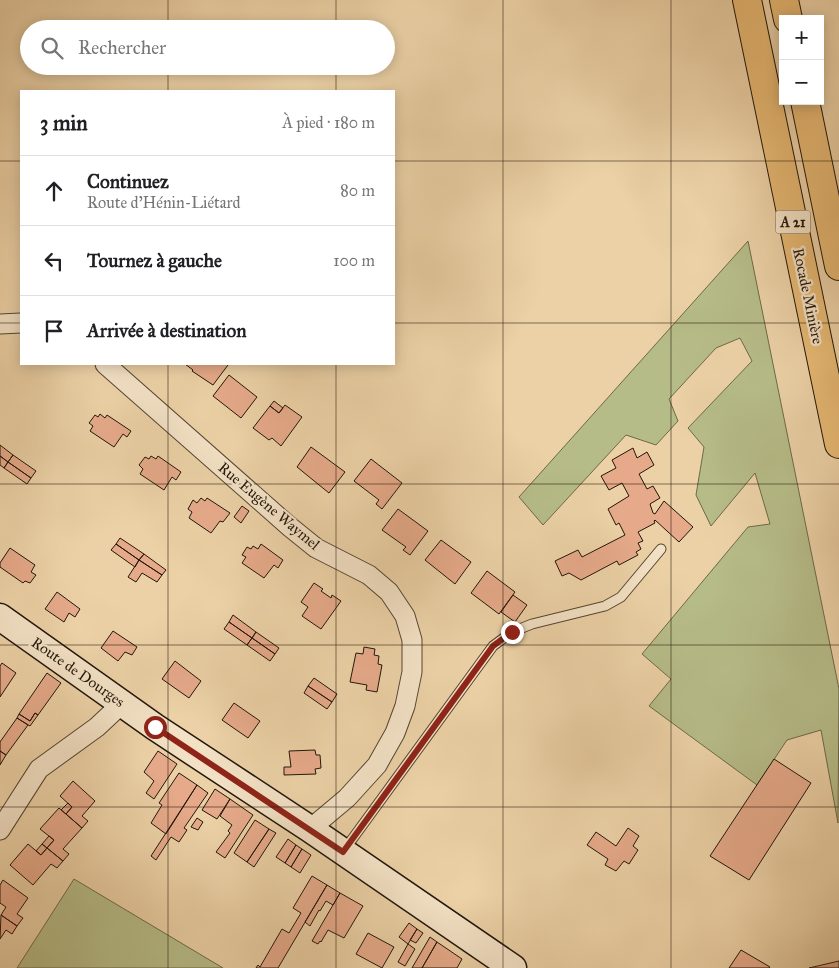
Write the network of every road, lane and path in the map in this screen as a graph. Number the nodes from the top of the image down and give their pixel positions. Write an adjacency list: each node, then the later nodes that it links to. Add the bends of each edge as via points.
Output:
1 (747, 0): 9 (highway, Rocade Minière / A 21)
2 (784, 0): 3 (highway)
3 (787, 15)
4 (806, 105): 5 (highway, A 21)
5 (839, 266)
6 (20, 323): 7 (street)
7 (0, 324)
8 (106, 365): 14 (street, Rue Eugène Waymel, via 316,548 369,575 389,592 405,616 412,640 412,672 395,733 377,765 348,798)
9 (839, 444)
10 (661, 549): 15 (lane, via 621,597 605,606 532,624 512,632 493,646)
11 (0, 617): 12 (main road, Route de Dourges)
12 (118, 700): 13 (street, via 113,712 97,727 39,769); 14 (main road, Route de Dourges)
13 (0, 829)
14 (310, 829): 15 (main road, Route de Dourges)
15 (343, 852): 16 (main road, Route de Dourges)
16 (513, 968)

